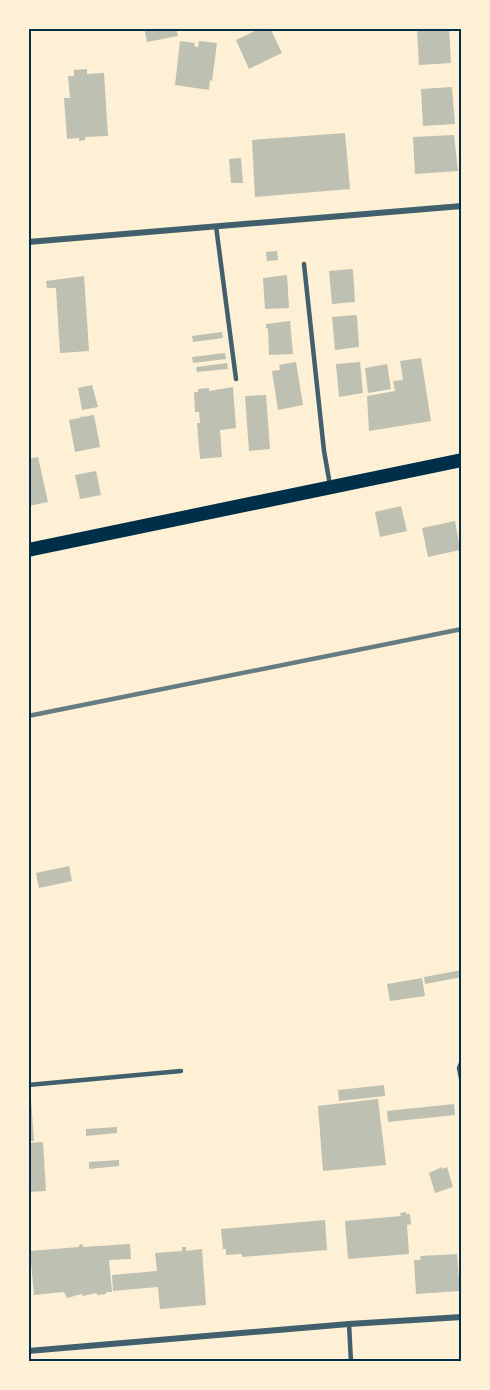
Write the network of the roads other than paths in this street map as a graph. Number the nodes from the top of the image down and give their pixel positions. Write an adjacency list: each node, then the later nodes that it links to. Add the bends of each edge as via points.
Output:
1 (462, 206): 2 (street)
2 (216, 226): 3 (street); 5 (lane)
3 (28, 242)
4 (304, 264): 7 (lane)
5 (236, 379)
6 (462, 460): 7 (main road)
7 (331, 488): 8 (main road)
8 (28, 550)
9 (462, 1061): 11 (lane)
10 (181, 1071): 12 (lane)
11 (462, 1083)
12 (28, 1085)
13 (462, 1317): 14 (street)
14 (349, 1324): 15 (street); 16 (lane)
15 (28, 1351)
16 (351, 1362)

